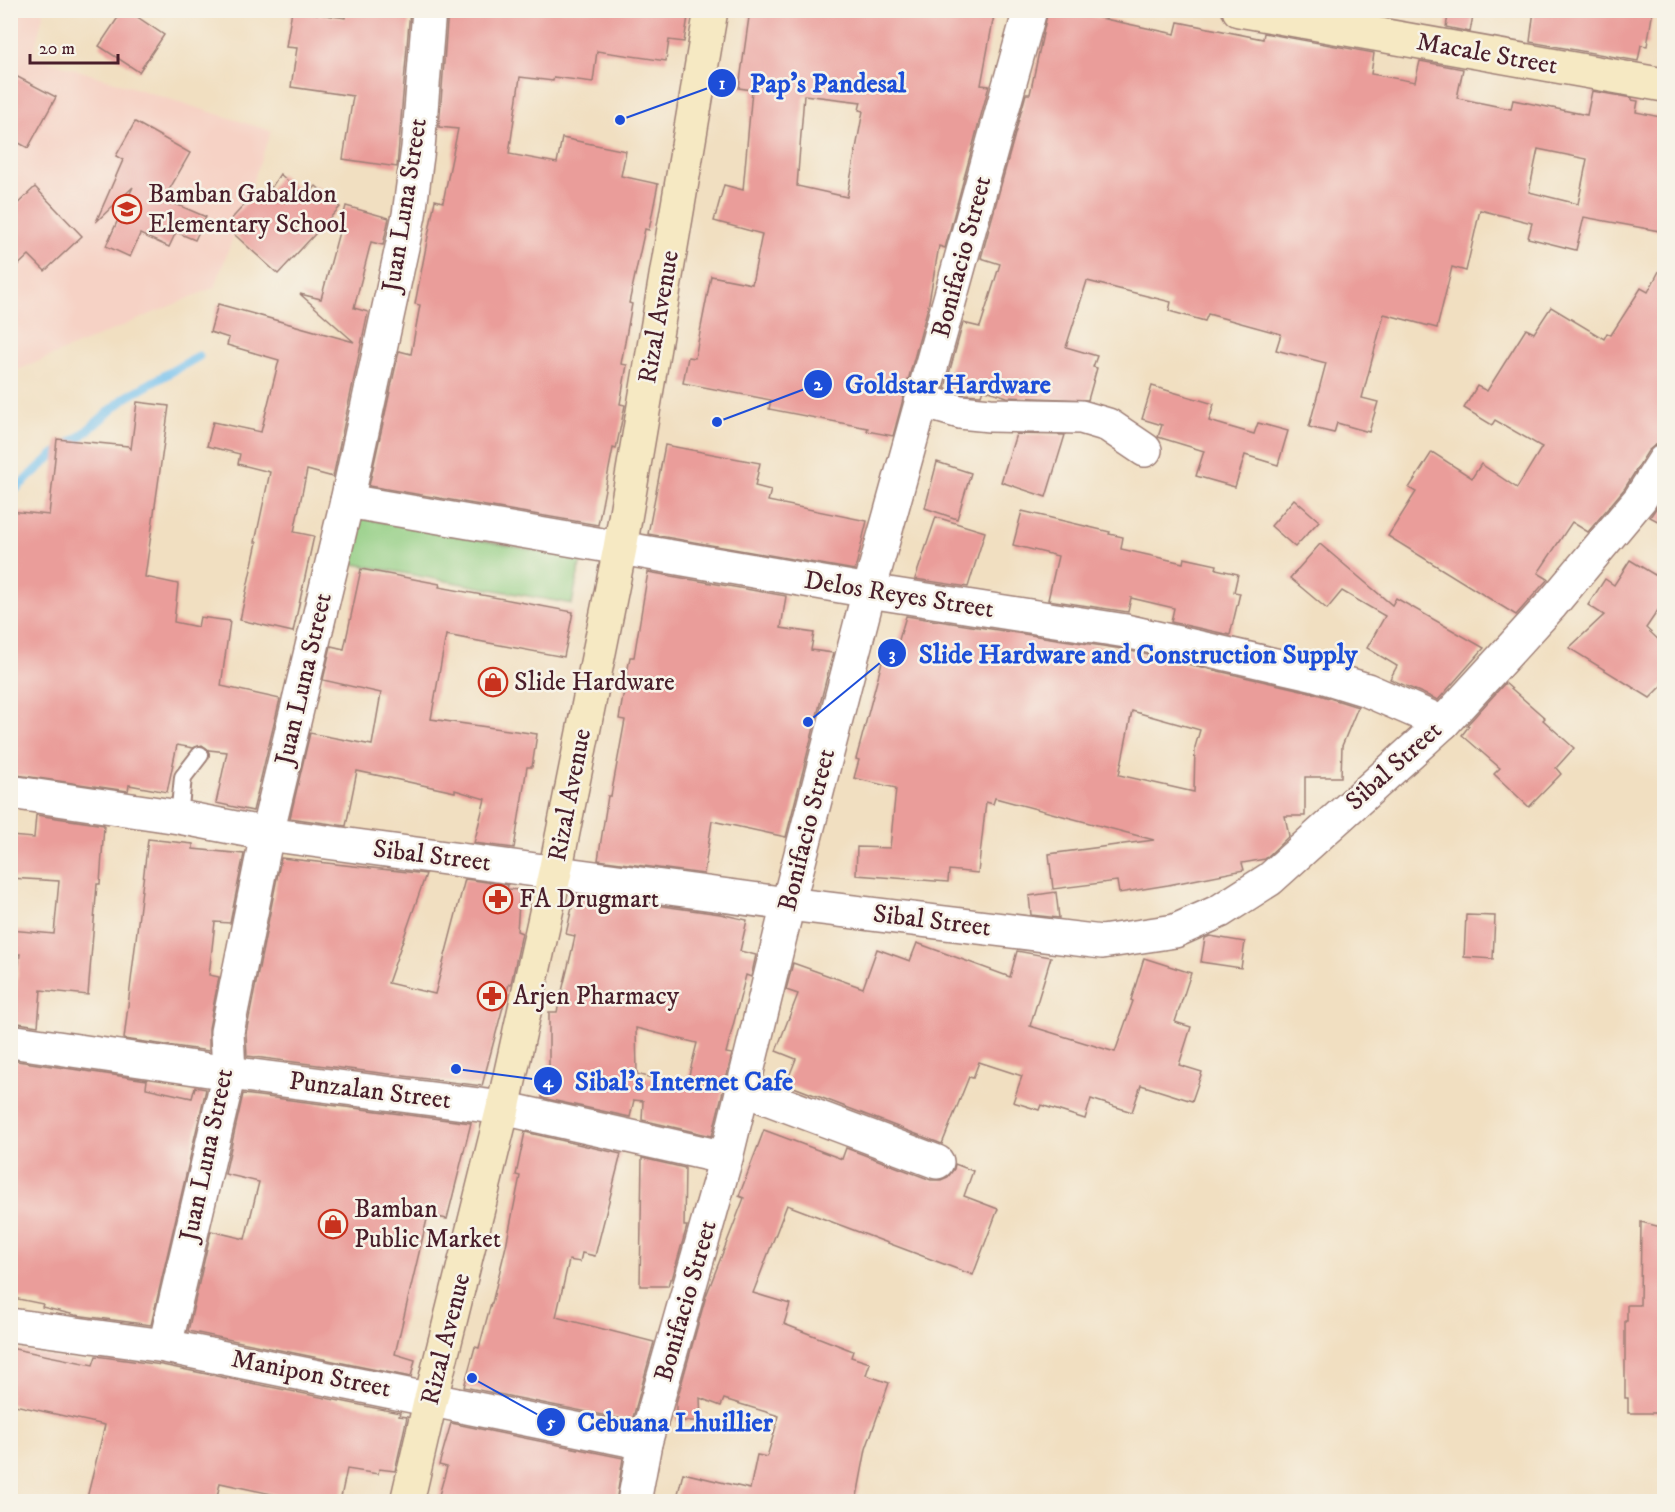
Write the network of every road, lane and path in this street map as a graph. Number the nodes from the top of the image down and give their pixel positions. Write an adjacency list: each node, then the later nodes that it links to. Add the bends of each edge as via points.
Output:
1 (429, 10): 9 (street, Juan Luna Street, via 409,215)
2 (711, 10): 10 (street, Rizal Avenue)
3 (1030, 10): 6 (street, Bonifacio Street)
4 (1239, 10): 5 (street, Macale Street)
5 (1665, 85)
6 (922, 401): 7 (street, via 960,412 1081,417 1107,424); 11 (street, Bonifacio Street)
7 (1145, 450)
8 (1665, 461): 12 (street, Sibal Street, via 1640,499 1567,587)
9 (346, 501): 10 (street, Delos Reyes Street); 16 (street, Juan Luna Street)
10 (620, 548): 11 (street, Delos Reyes Street); 17 (street, Rizal Avenue)
11 (869, 591): 12 (street, Delos Reyes Street, via 1126,631 1256,660 1367,690); 18 (street, Bonifacio Street)
12 (1443, 723): 18 (street, Sibal Street, via 1270,879 1220,911 1175,931 1102,942)
13 (200, 755): 15 (lane, via 183,777)
14 (10, 792): 15 (street, Sibal Street)
15 (179, 817): 16 (street, Sibal Street)
16 (267, 834): 17 (street, Sibal Street); 20 (street, Juan Luna Street, via 227,1032)
17 (555, 872): 18 (street, Sibal Street); 22 (street, Rizal Avenue)
18 (788, 904): 21 (street, Bonifacio Street)
19 (10, 1041): 20 (street, Punzalan Street)
20 (229, 1073): 22 (street, Punzalan Street); 26 (street, Juan Luna Street)
21 (743, 1089): 23 (street, Bonifacio Street); 24 (street)
22 (503, 1108): 23 (street, Punzalan Street); 27 (street, Rizal Avenue)
23 (726, 1158): 28 (street, Bonifacio Street)
24 (937, 1162)
25 (10, 1325): 26 (street, Manipon Street)
26 (165, 1346): 27 (street, Manipon Street)
27 (431, 1398): 28 (street, Manipon Street); 29 (street, Rizal Avenue)
28 (645, 1443): 30 (street, Bonifacio Street)
29 (407, 1502)
30 (634, 1502)

